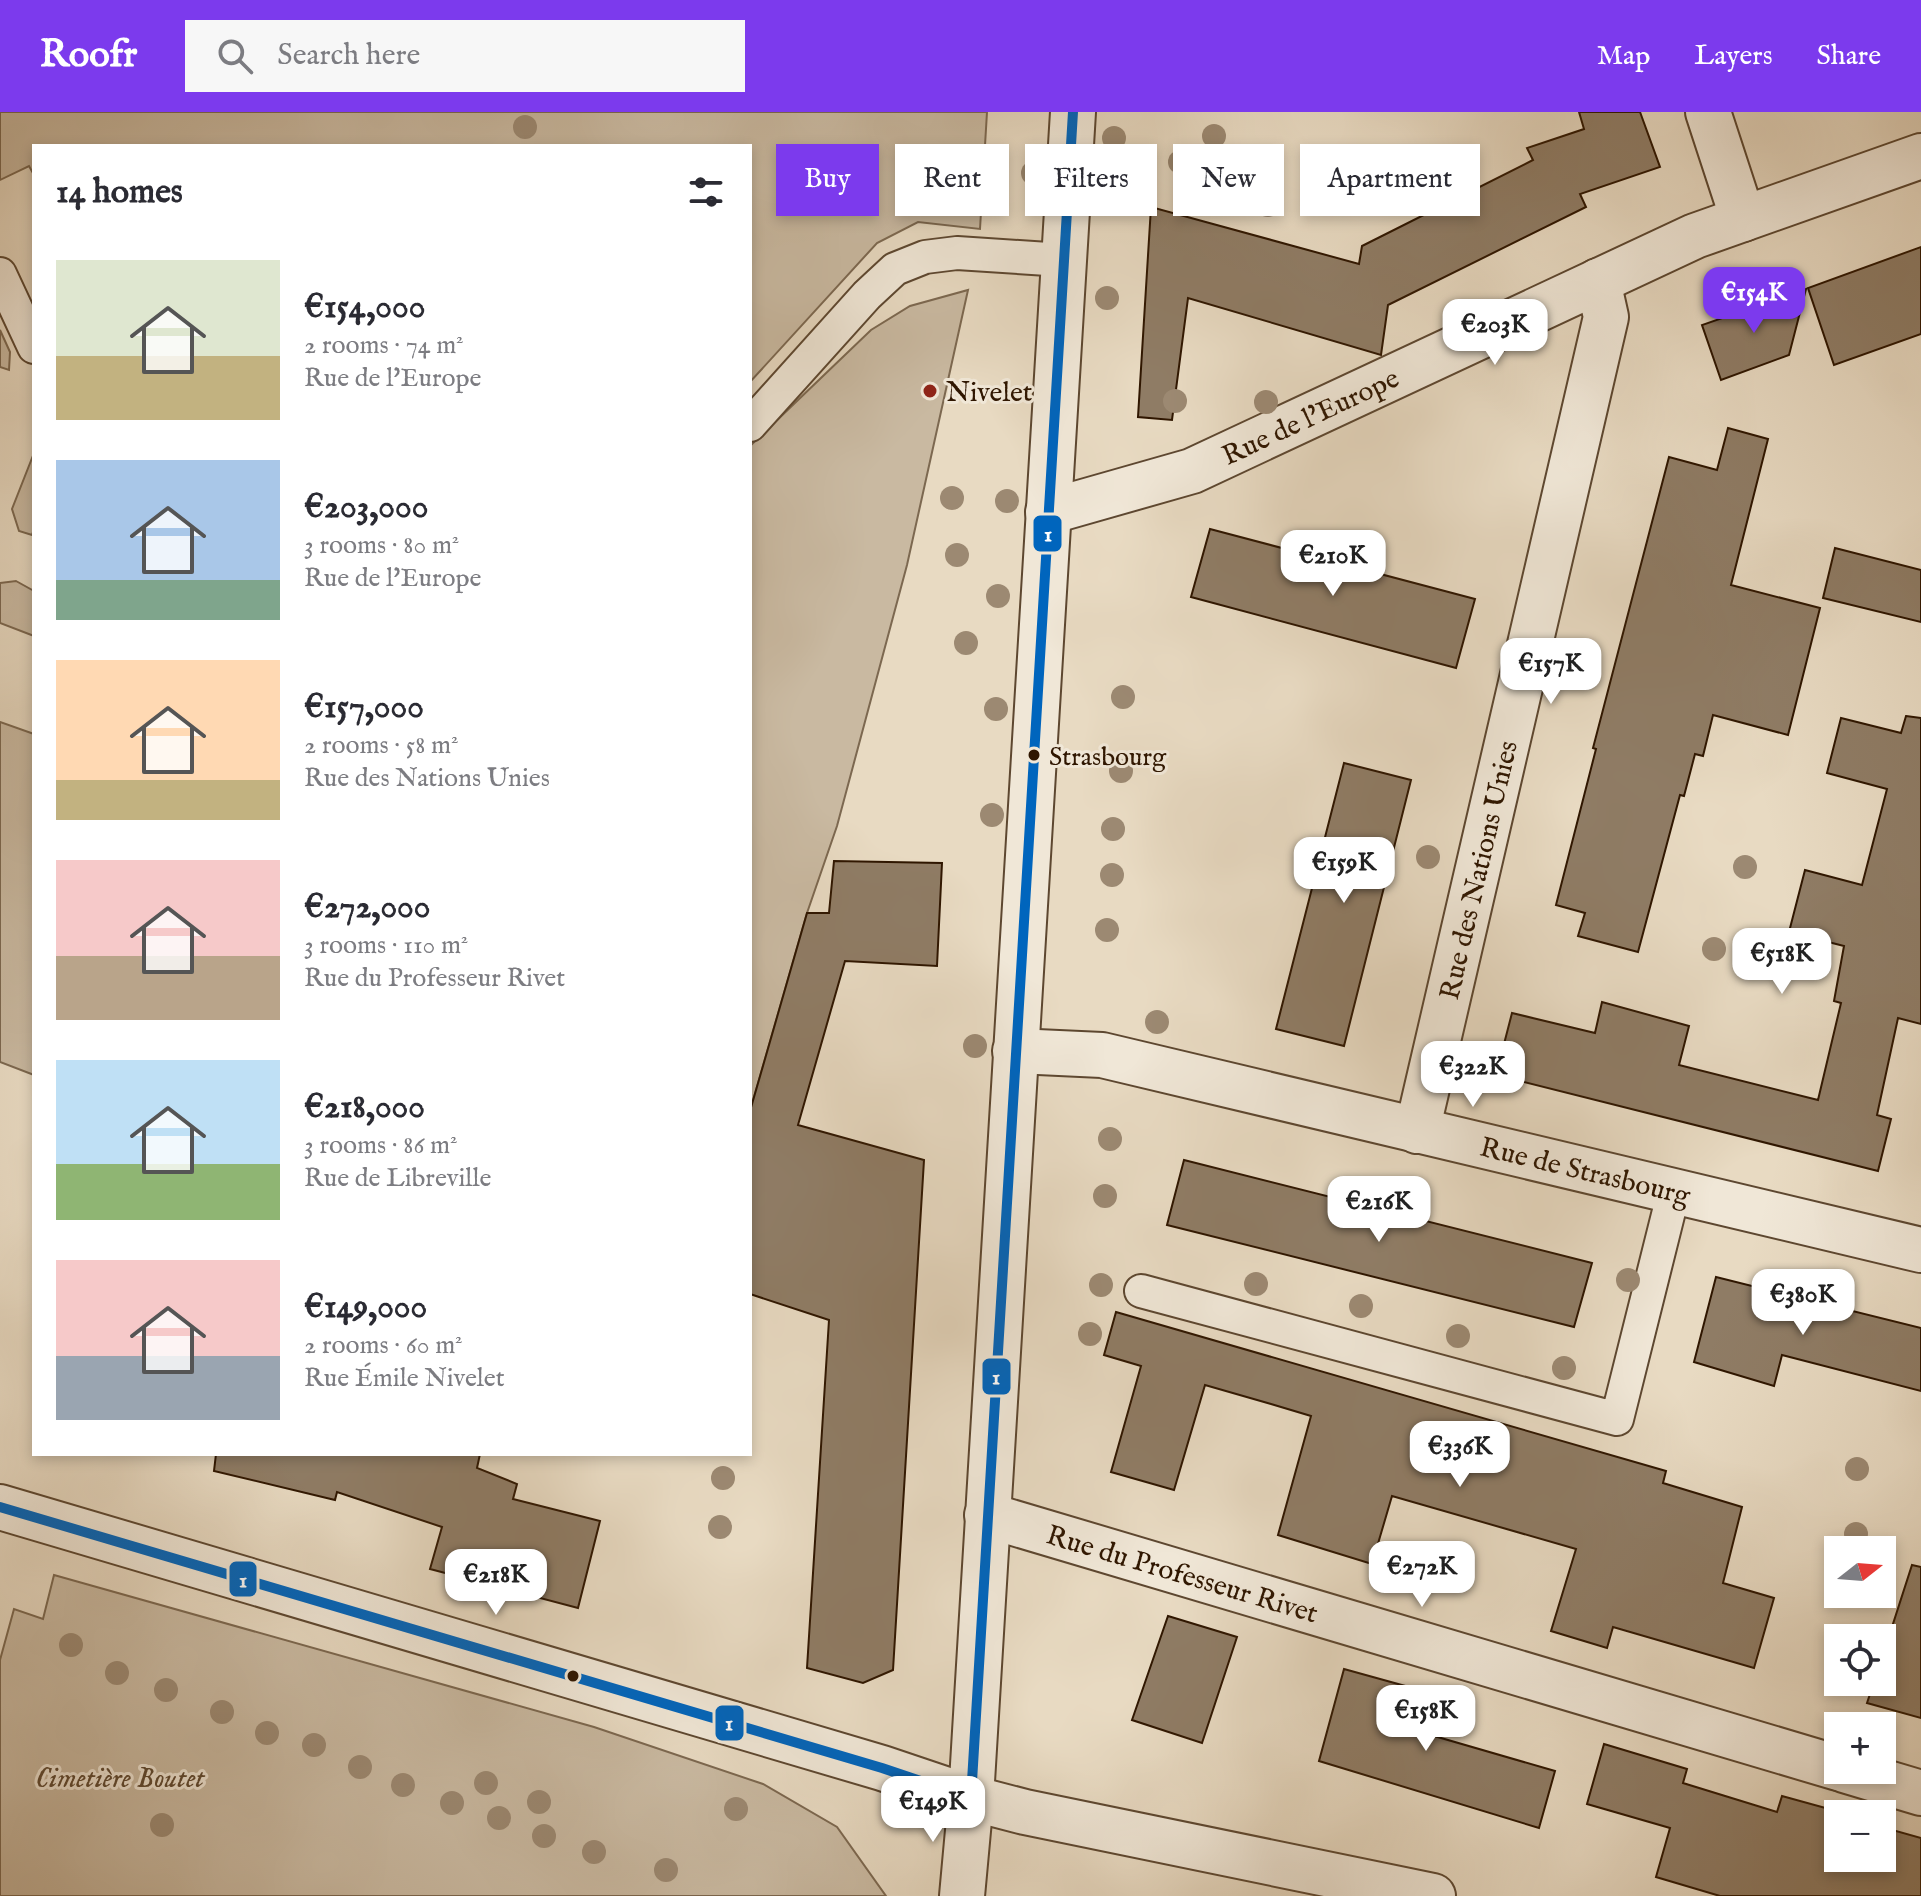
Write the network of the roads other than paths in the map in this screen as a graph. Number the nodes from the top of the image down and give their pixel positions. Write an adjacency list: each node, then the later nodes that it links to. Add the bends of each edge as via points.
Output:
1 (1073, 112): 5 (street)
2 (1708, 112): 4 (street)
3 (1921, 156): 4 (street, Rue de l'Europe)
4 (1743, 219): 7 (street, Rue de l'Europe)
5 (1063, 260): 9 (lane, via 957,253 925,257 895,269); 10 (street)
6 (0, 274): 8 (lane)
7 (1598, 281): 10 (street, Rue de l'Europe, via 1192,471); 12 (street, Rue des Nations Unies, via 1606,317)
8 (32, 343)
9 (752, 423)
10 (1048, 512): 11 (street)
11 (1015, 1051): 12 (street, Rue de Strasbourg, via 1102,1055); 17 (street)
12 (1417, 1131): 13 (street, Rue de Strasbourg)
13 (1674, 1191): 14 (street, Rue de Strasbourg); 15 (lane, via 1617,1419)
14 (1921, 1250)
15 (1141, 1291)
16 (0, 1507): 21 (street)
17 (987, 1515): 18 (street, Rue du Professeur Rivet); 21 (street)
18 (1824, 1764)
19 (1891, 1784): 20 (street)
20 (1921, 1793)
21 (971, 1798): 22 (street); 23 (street)
22 (962, 1896)
23 (1433, 1896)

